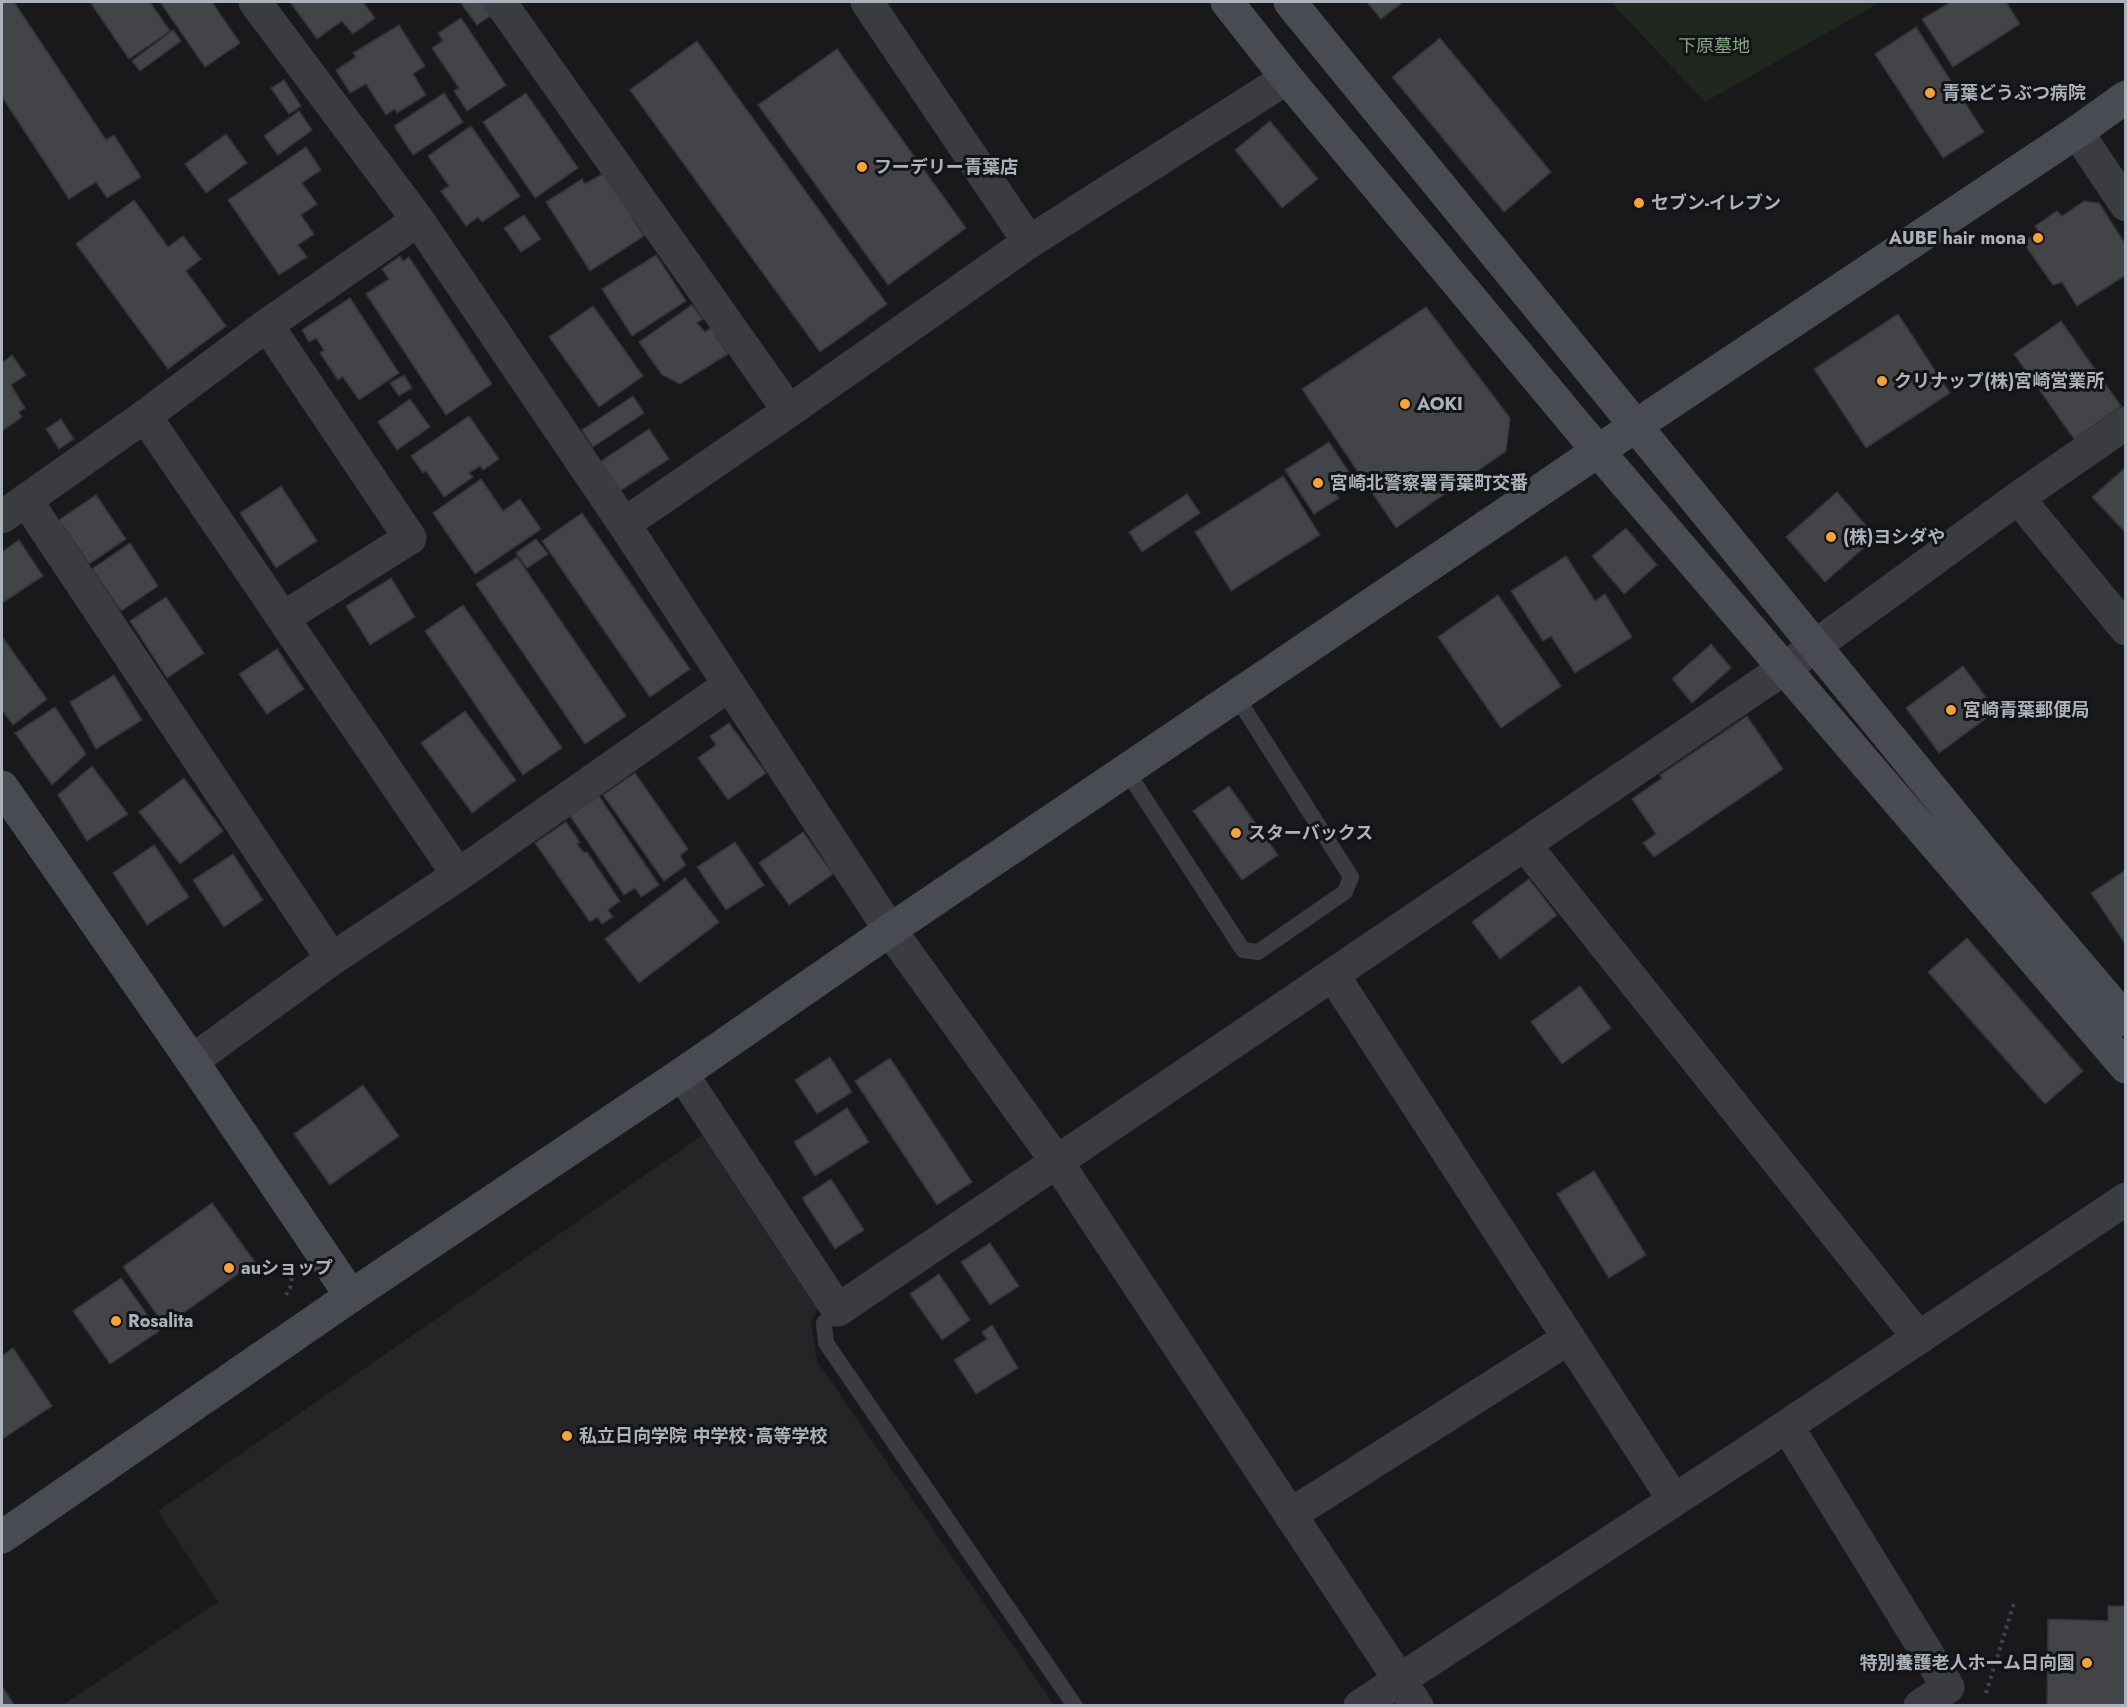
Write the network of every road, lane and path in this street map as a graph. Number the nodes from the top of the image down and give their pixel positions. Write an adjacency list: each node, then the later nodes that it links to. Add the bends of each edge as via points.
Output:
1 (255, 2): 10 (street)
2 (500, 2): 13 (street)
3 (867, 2): 11 (street)
4 (1227, 2): 6 (street)
5 (1290, 2): 16 (street)
6 (1287, 78): 11 (street); 17 (street)
7 (2126, 97): 8 (street)
8 (2077, 132): 9 (street); 16 (street)
9 (2126, 205)
10 (418, 220): 12 (street); 20 (street)
11 (1029, 242): 13 (street)
12 (267, 325): 14 (street); 21 (street, via 410,538)
13 (789, 411): 20 (street)
14 (145, 416): 19 (street); 21 (street)
15 (2126, 423): 18 (street)
16 (1636, 427): 17 (street); 23 (street)
17 (1598, 451): 24 (street); 26 (street)
18 (2018, 498): 22 (street); 23 (street)
19 (14, 508): 32 (street)
20 (624, 524): 25 (street)
21 (284, 618): 30 (street)
22 (2126, 629)
23 (1816, 645): 24 (street); 34 (street, via 1989,860)
24 (1785, 668): 29 (street); 36 (street)
25 (729, 685): 30 (street); 31 (street)
26 (1236, 696): 27 (street); 27 (lane, via 1351,877 1345,892 1258,952 1244,950)
27 (1126, 770): 31 (street)
28 (2, 787): 35 (street)
29 (1525, 845): 33 (street); 45 (street)
30 (458, 876): 32 (street)
31 (890, 930): 37 (street); 38 (street)
32 (332, 959): 35 (street)
33 (1334, 975): 38 (street); 44 (street)
34 (2126, 1020)
35 (192, 1061): 41 (street)
36 (2126, 1067)
37 (682, 1074): 41 (street); 43 (street)
38 (1057, 1162): 43 (street); 48 (street)
39 (2126, 1199): 45 (street)
40 (292, 1270): 42 (path, via 290,1288)
41 (351, 1296): 49 (street)
42 (281, 1304)
43 (838, 1310): 53 (lane, via 824,1323 826,1343)
44 (1569, 1338): 47 (street); 48 (street)
45 (1918, 1338): 46 (street)
46 (1787, 1426): 47 (street); 56 (street, via 1948,1687)
47 (1674, 1500): 51 (street)
48 (1290, 1515): 51 (street)
49 (2, 1537)
50 (2015, 1600): 52 (path)
51 (1399, 1679): 54 (street); 55 (street)
52 (1985, 1695)
53 (1075, 1706)
54 (1360, 1706)
55 (1417, 1706)
56 (1920, 1706)

